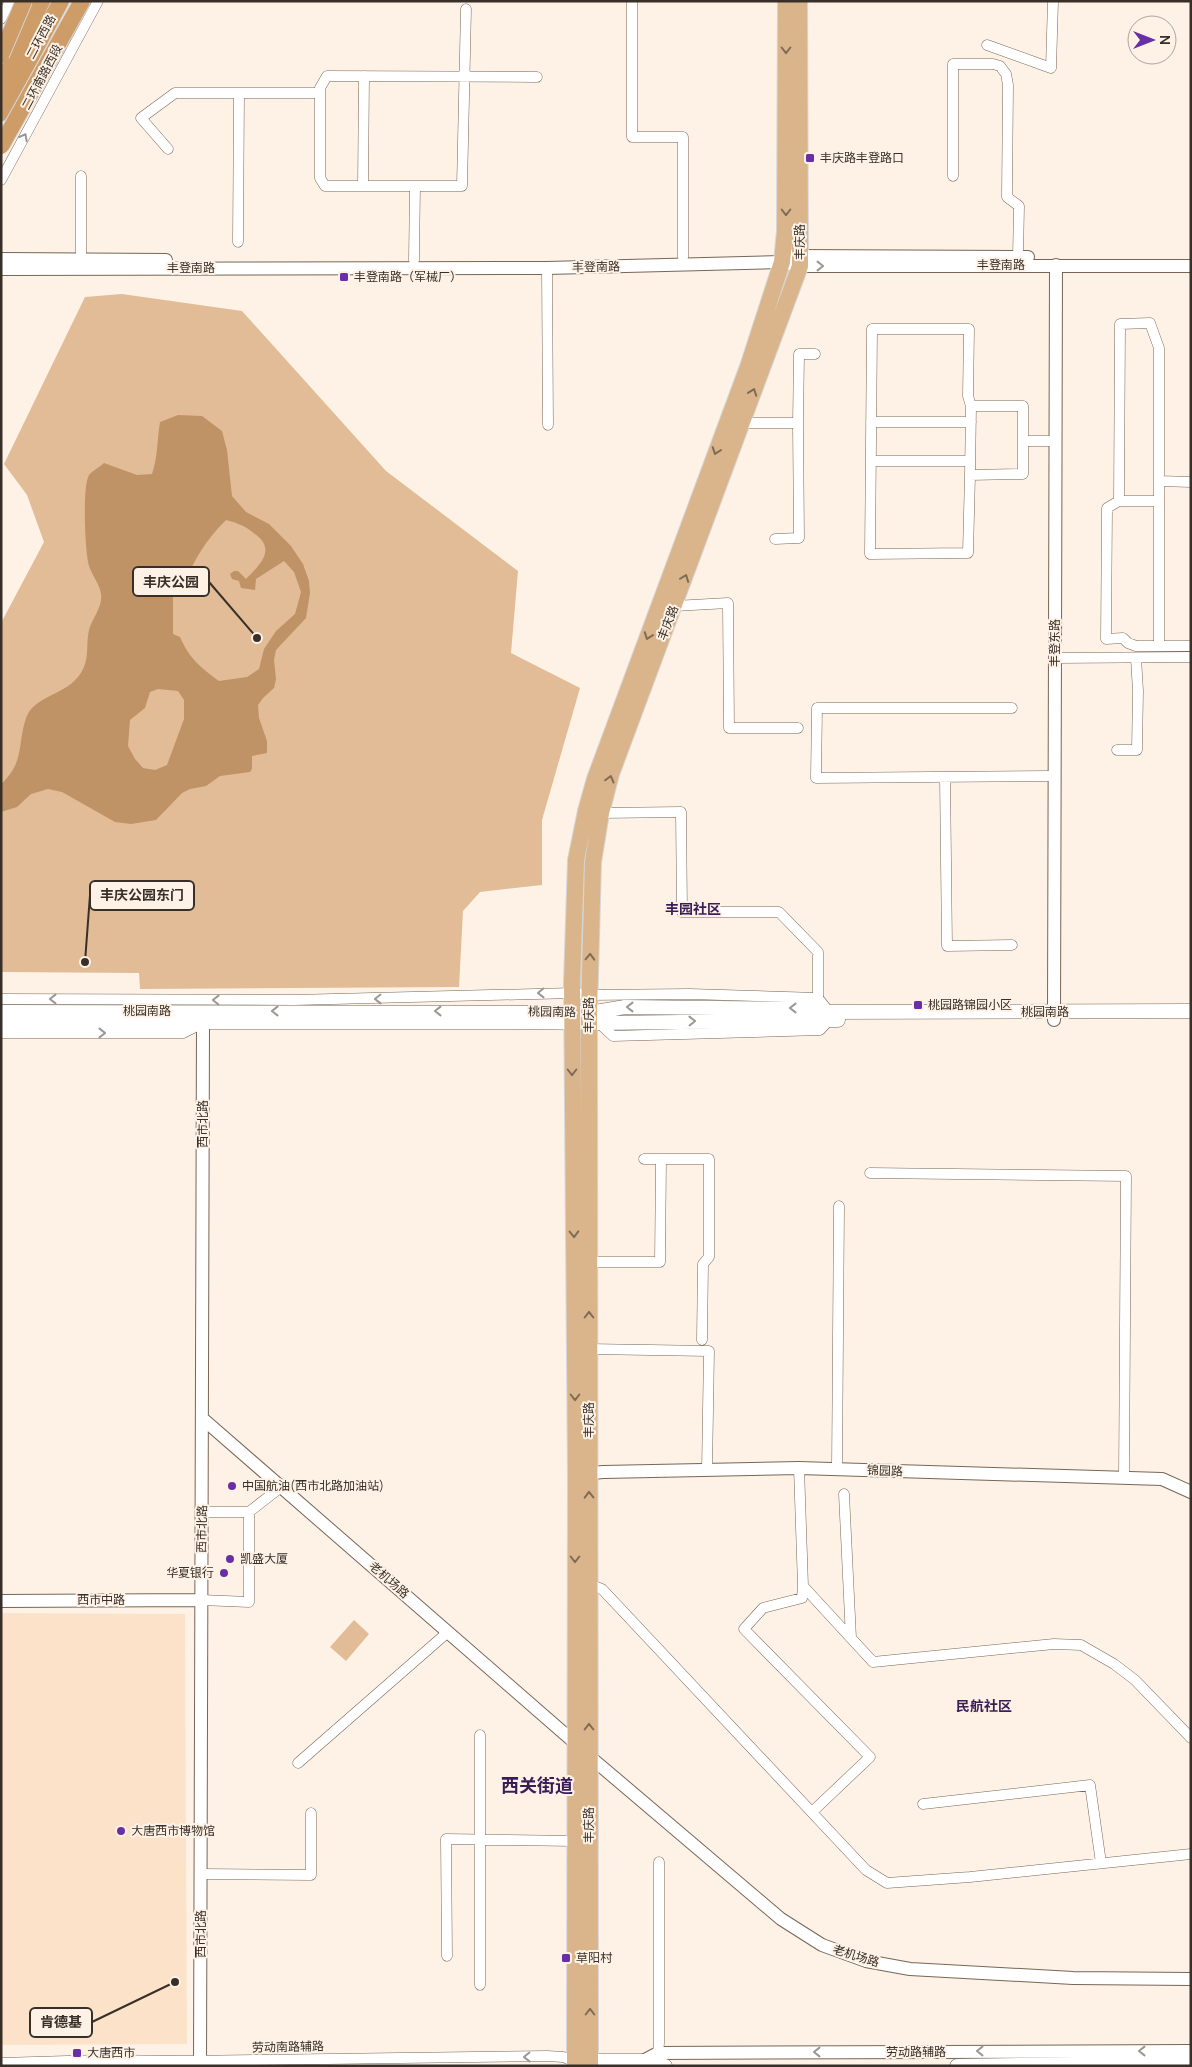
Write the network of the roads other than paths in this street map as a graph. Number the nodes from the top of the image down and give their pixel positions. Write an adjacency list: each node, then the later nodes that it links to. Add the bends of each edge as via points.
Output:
1 (10, 1): 13 (street)
2 (25, 1): 14 (main road); 16 (highway, bridge)
3 (35, 1): 16 (highway)
4 (42, 1): 16 (highway, 二环西路)
5 (60, 1): 16 (highway, 二环西路)
6 (82, 1): 24 (highway, bridge); 26 (main road, 二环南路西段)
7 (98, 1): 29 (street, one-way to 7)
8 (632, 1): 33 (street, via 632,137 683,137)
9 (786, 1): 36 (main road, 丰庆路, one-way to 36, via 786,231)
10 (799, 1): 40 (main road, 丰庆路)
11 (1053, 1): 15 (street, via 1051,68)
12 (466, 9): 18 (street)
13 (1, 18)
14 (1, 42)
15 (987, 44)
16 (9, 64): 20 (highway); 23 (highway, 二环南路西段)
17 (364, 76): 18 (street); 22 (street, via 327,76); 30 (street)
18 (464, 76): 19 (street); 31 (street, via 462,186)
19 (538, 77)
20 (1, 86)
21 (240, 93): 22 (street); 25 (street, via 175,93 141,118); 32 (street)
22 (320, 93): 30 (street, via 320,178 325,186)
23 (1, 113)
24 (1, 146)
25 (168, 149)
26 (1, 152)
27 (81, 176): 38 (street)
28 (953, 176): 34 (street, via 953,64 1000,66 1008,84 1007,197 1019,206)
29 (1, 180)
30 (363, 186): 31 (street)
31 (415, 186): 39 (street)
32 (238, 242)
33 (683, 257): 36 (street, 丰登南路); 39 (street, 丰登南路)
34 (1018, 257): 35 (street, 丰登南路); 40 (street, 丰登南路)
35 (1191, 258)
36 (783, 259): 40 (street, 丰登南路); 43 (street, 丰登南路); 75 (main road, 丰庆路, one-way to 75, via 748,367 601,761 586,811 576,860)
37 (1, 260): 38 (street, 丰登南路)
38 (81, 260): 39 (street, 丰登南路)
39 (414, 260)
40 (800, 260): 41 (street, 丰登南路, one-way to 41); 50 (main road, 丰庆路, one-way to 40)
41 (1056, 265): 42 (street, 丰登南路); 53 (street, 丰登东路)
42 (1191, 266)
43 (547, 268): 44 (street, 丰登南路); 51 (street)
44 (1, 269)
45 (815, 354): 47 (street, via 799,354)
46 (971, 406): 48 (street, via 968,396 969,329 872,329); 49 (street); 52 (street, via 1023,406)
47 (798, 422): 50 (street); 61 (street, via 799,538)
48 (871, 422): 49 (street); 54 (street)
49 (970, 422): 55 (street)
50 (742, 423): 62 (main road, 丰庆路, one-way to 50)
51 (548, 425)
52 (1023, 441): 53 (street); 56 (street, via 1023,474)
53 (1054, 442): 66 (street, 丰登东路)
54 (871, 461): 55 (street); 56 (street, via 870,554 968,553)
55 (970, 461): 56 (street)
56 (970, 474)
57 (1159, 481): 58 (street); 59 (street); 60 (street, via 1160,348 1150,323 1120,324)
58 (1191, 482)
59 (1159, 501): 60 (street); 63 (street)
60 (1119, 502): 63 (street, via 1107,508 1106,639 1123,638 1136,646)
61 (775, 538)
62 (674, 606): 69 (street, via 728,603 729,728); 73 (main road, 丰庆路, one-way to 62, via 611,774)
63 (1159, 646): 64 (street)
64 (1191, 646)
65 (1191, 657): 67 (street)
66 (1055, 658): 67 (street); 71 (street, 丰登东路)
67 (1136, 658): 70 (street, via 1137,750)
68 (1012, 708): 72 (street, via 816,708 816,778)
69 (798, 728)
70 (1117, 750)
71 (1053, 776): 72 (street); 82 (street, 丰登东路)
72 (945, 777): 74 (street, via 947,946)
73 (601, 813): 76 (main road, 丰庆路, one-way to 73, via 593,862); 77 (street, via 681,812 682,912 779,912 818,952)
74 (1012, 945)
75 (573, 993): 76 (street); 78 (street, one-way to 78, via 294,1000); 83 (main road, 丰庆路)
76 (589, 996): 77 (street, via 690,994); 83 (main road, 丰庆路)
77 (818, 998): 81 (street)
78 (1, 999)
79 (1191, 1011): 82 (main road, 桃园南路)
80 (1, 1012): 83 (main road, 桃园南路, one-way to 80)
81 (829, 1016): 82 (main road, 桃园南路); 83 (main road, 桃园南路, via 817,1009 625,1007); 83 (street, one-way to 81, via 613,1036 820,1030)
82 (1054, 1016): 84 (main road, 桃园南路)
83 (585, 1019): 86 (main road, 桃园南路); 92 (main road, 丰庆路); 99 (main road, 丰庆路, one-way to 99, via 572,1127)
84 (1191, 1020)
85 (1, 1022): 86 (main road, 桃园南路)
86 (203, 1022): 87 (street, one-way to 86, via 183,1033); 95 (street, 西市北路)
87 (1, 1033)
88 (644, 1159): 89 (street)
89 (661, 1159): 92 (street, via 660,1262); 93 (street, via 709,1159 709,1257 703,1264)
90 (870, 1173): 100 (street, via 1126,1176)
91 (839, 1206): 97 (street)
92 (589, 1262): 94 (main road, 丰庆路, one-way to 92)
93 (702, 1340)
94 (589, 1349): 98 (street, via 708,1351); 99 (main road, 丰庆路)
95 (203, 1418): 101 (street, 老机场路); 104 (street, 西市北路)
96 (799, 1468): 97 (street, 锦园路); 98 (street, 锦园路); 107 (street)
97 (837, 1469): 100 (street, 锦园路)
98 (707, 1470): 99 (street, 锦园路)
99 (582, 1474): 106 (main road, 丰庆路, one-way to 99); 114 (main road, 丰庆路, one-way to 114)
100 (1124, 1478): 102 (street, 锦园路, via 1162,1478)
101 (281, 1487): 105 (street); 110 (street, 老机场路)
102 (1191, 1492)
103 (844, 1494): 111 (street)
104 (202, 1512): 105 (street); 108 (street, 西市北路)
105 (249, 1512): 108 (street, via 249,1602)
106 (590, 1584): 115 (main road, 丰庆路, one-way to 106); 118 (street, via 602,1589)
107 (803, 1586): 111 (street); 118 (street, via 802,1598 763,1608 744,1629 870,1757)
108 (201, 1600): 109 (street, 西市中路); 125 (street, 西市北路)
109 (1, 1601)
110 (448, 1632): 114 (street, 老机场路); 116 (street)
111 (851, 1638): 113 (street, via 873,1662 1054,1644 1081,1645 1135,1680)
112 (480, 1735): 120 (street)
113 (1191, 1738)
114 (574, 1742): 121 (main road, 丰庆路)
115 (589, 1756): 127 (street, 老机场路, via 781,1919 822,1945 866,1962 910,1969 1064,1978); 135 (main road, 丰庆路, one-way to 115)
116 (298, 1763)
117 (923, 1804): 124 (street, via 1090,1785)
118 (812, 1812): 124 (street, via 866,1870 886,1883)
119 (311, 1813): 125 (street, via 311,1874)
120 (480, 1839): 121 (street); 126 (street, via 446,1838); 128 (street)
121 (574, 1841): 135 (main road, 丰庆路)
122 (1191, 1854): 124 (street)
123 (659, 1862): 130 (street)
124 (1101, 1863)
125 (201, 1874): 134 (street, 西市北路)
126 (447, 1956)
127 (1191, 1979)
128 (480, 1985)
129 (1191, 2050): 130 (street, 劳动路辅路, one-way to 130)
130 (658, 2053): 131 (street, 劳动路辅路)
131 (643, 2061): 135 (main road); 136 (main road)
132 (1191, 2062): 138 (main road)
133 (1, 2063): 134 (street, 劳动南路辅路, via 101,2060)
134 (200, 2063): 135 (street, 劳动南路辅路, one-way to 134, via 563,2056)
135 (579, 2064)
136 (665, 2066)
137 (957, 2066): 138 (main road)
138 (1016, 2066)

